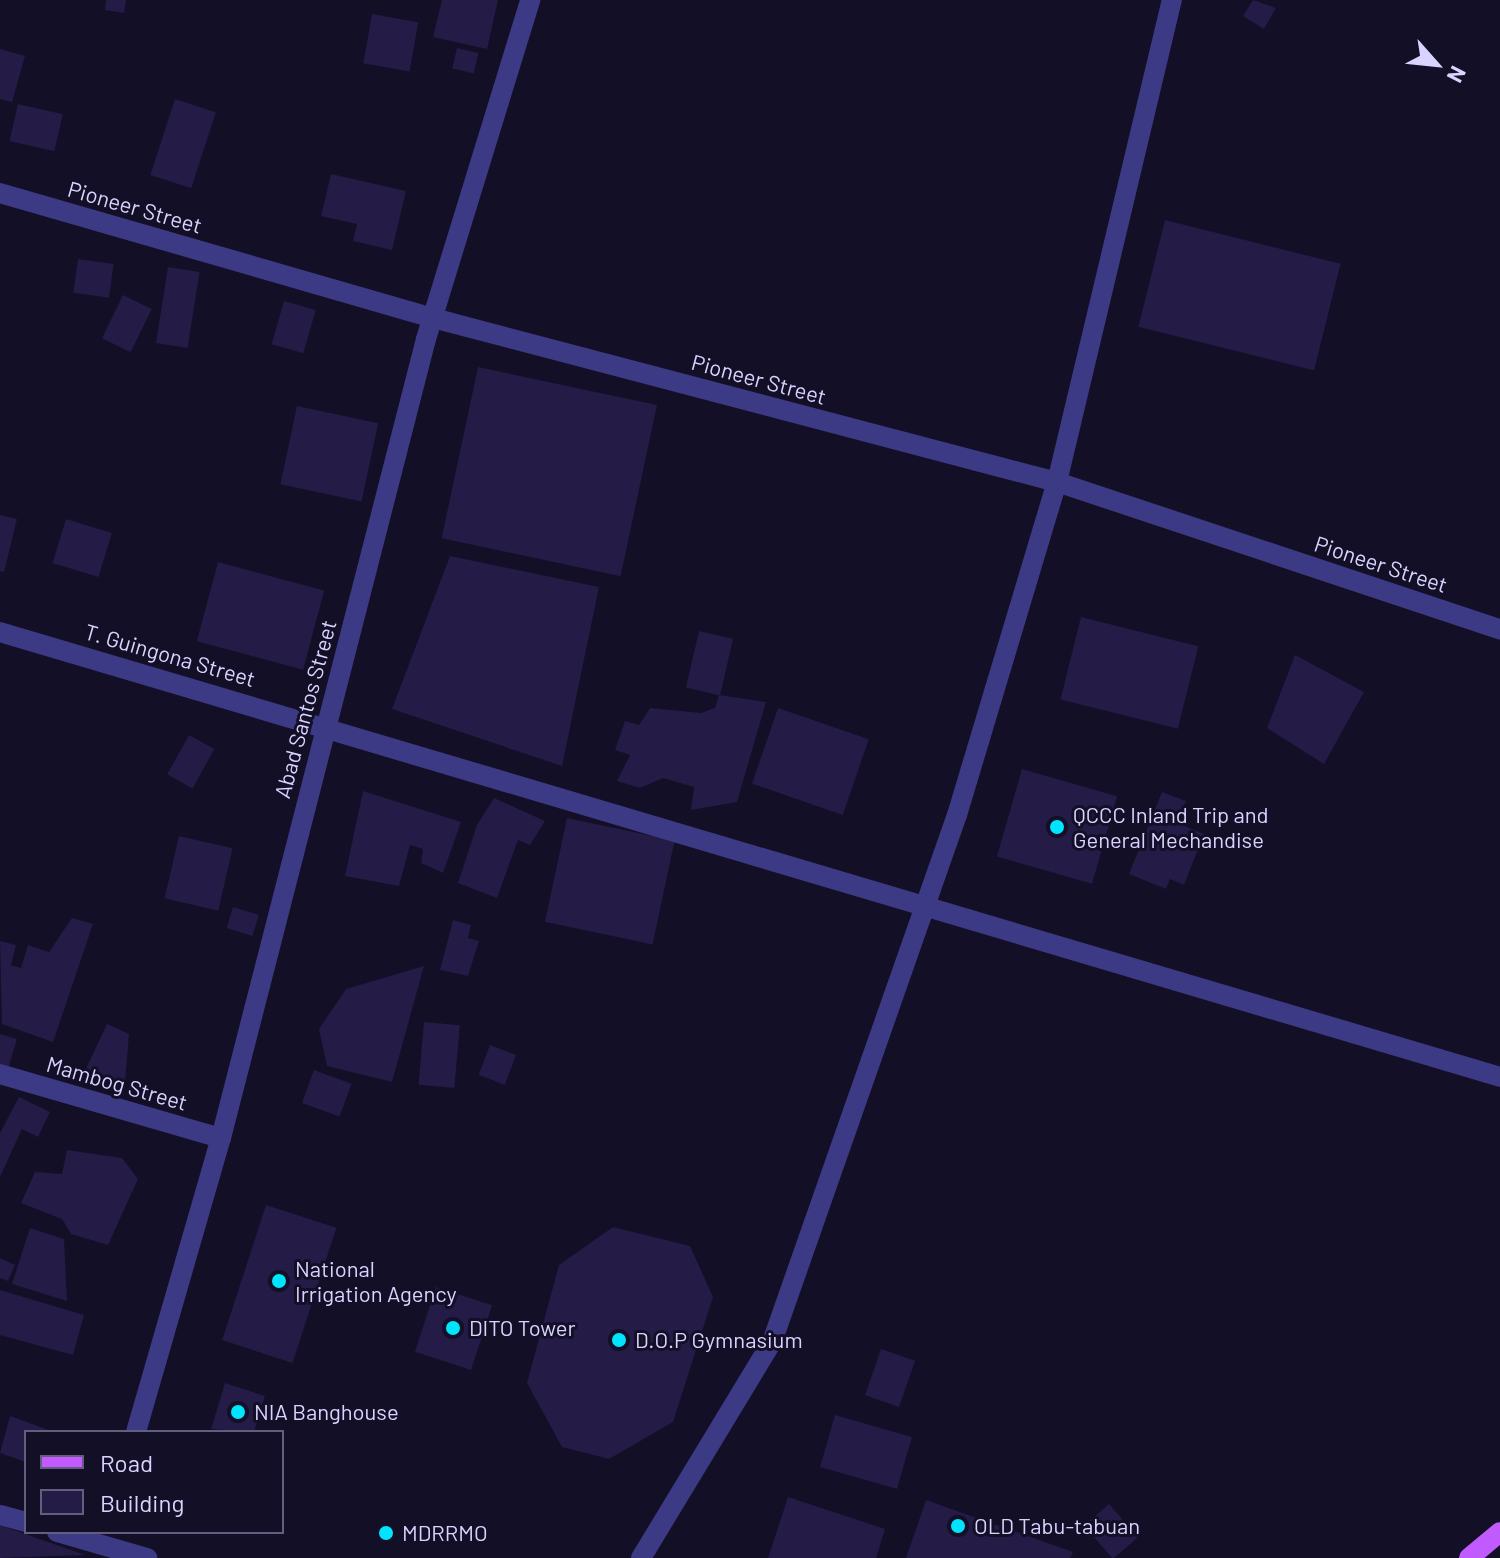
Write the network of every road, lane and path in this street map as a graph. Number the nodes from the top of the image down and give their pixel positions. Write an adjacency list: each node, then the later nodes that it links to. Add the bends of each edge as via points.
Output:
1 (530, 0): 4 (street, Abad Santos Street)
2 (1172, 0): 5 (street)
3 (0, 193): 4 (street, Pioneer Street)
4 (433, 318): 5 (street, Pioneer Street); 8 (street, Abad Santos Street)
5 (1057, 482): 6 (street, Pioneer Street); 9 (street)
6 (1500, 629)
7 (0, 632): 8 (street, T. Guingona Street)
8 (326, 724): 9 (street, T. Guingona Street); 12 (street, Abad Santos Street)
9 (924, 907): 11 (street, T. Guingona Street); 20 (street, via 772,1342)
10 (0, 1074): 12 (street, Mambog Street)
11 (1500, 1077)
12 (221, 1138): 13 (street, Abad Santos Street)
13 (137, 1430)
14 (0, 1515): 15 (street)
15 (24, 1521)
16 (1500, 1532): 21 (main road)
17 (64, 1534): 18 (street)
18 (104, 1545): 19 (street)
19 (147, 1558)
20 (641, 1558)
21 (1469, 1558)

